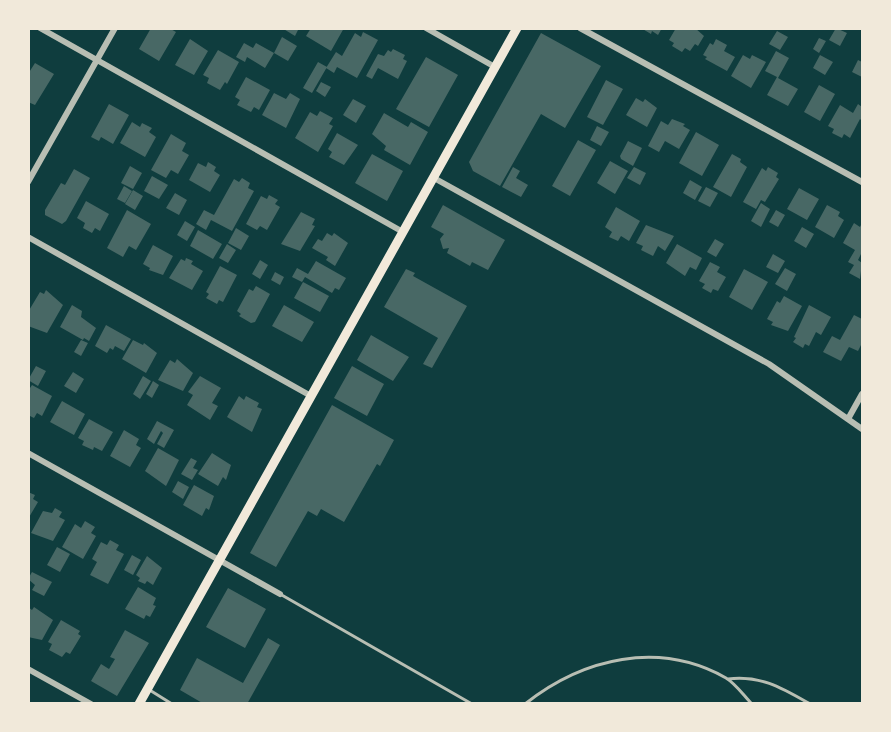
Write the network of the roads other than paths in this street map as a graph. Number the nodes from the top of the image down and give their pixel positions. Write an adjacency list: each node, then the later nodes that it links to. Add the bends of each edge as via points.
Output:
1 (40, 28): 6 (street)
2 (115, 28): 6 (street)
3 (426, 28): 7 (street)
4 (517, 28): 7 (main road)
5 (580, 28): 10 (street)
6 (97, 60): 9 (street); 11 (street)
7 (495, 67): 8 (main road)
8 (434, 178): 11 (main road); 15 (street, via 769,364)
9 (28, 182)
10 (862, 182)
11 (403, 232): 14 (main road)
12 (28, 237): 14 (street)
13 (862, 394): 15 (street)
14 (311, 396): 18 (main road)
15 (848, 419): 16 (street)
16 (862, 429)
17 (28, 453): 18 (street)
18 (220, 560): 19 (street); 22 (main road)
19 (280, 594): 26 (lane)
20 (28, 669): 23 (street)
21 (728, 679): 27 (lane, via 686,662 645,658 603,661 568,676); 28 (lane); 29 (lane, via 769,681)
22 (147, 689): 24 (main road); 25 (lane)
23 (91, 704)
24 (139, 704)
25 (172, 704)
26 (472, 704)
27 (525, 704)
28 (752, 704)
29 (810, 704)

